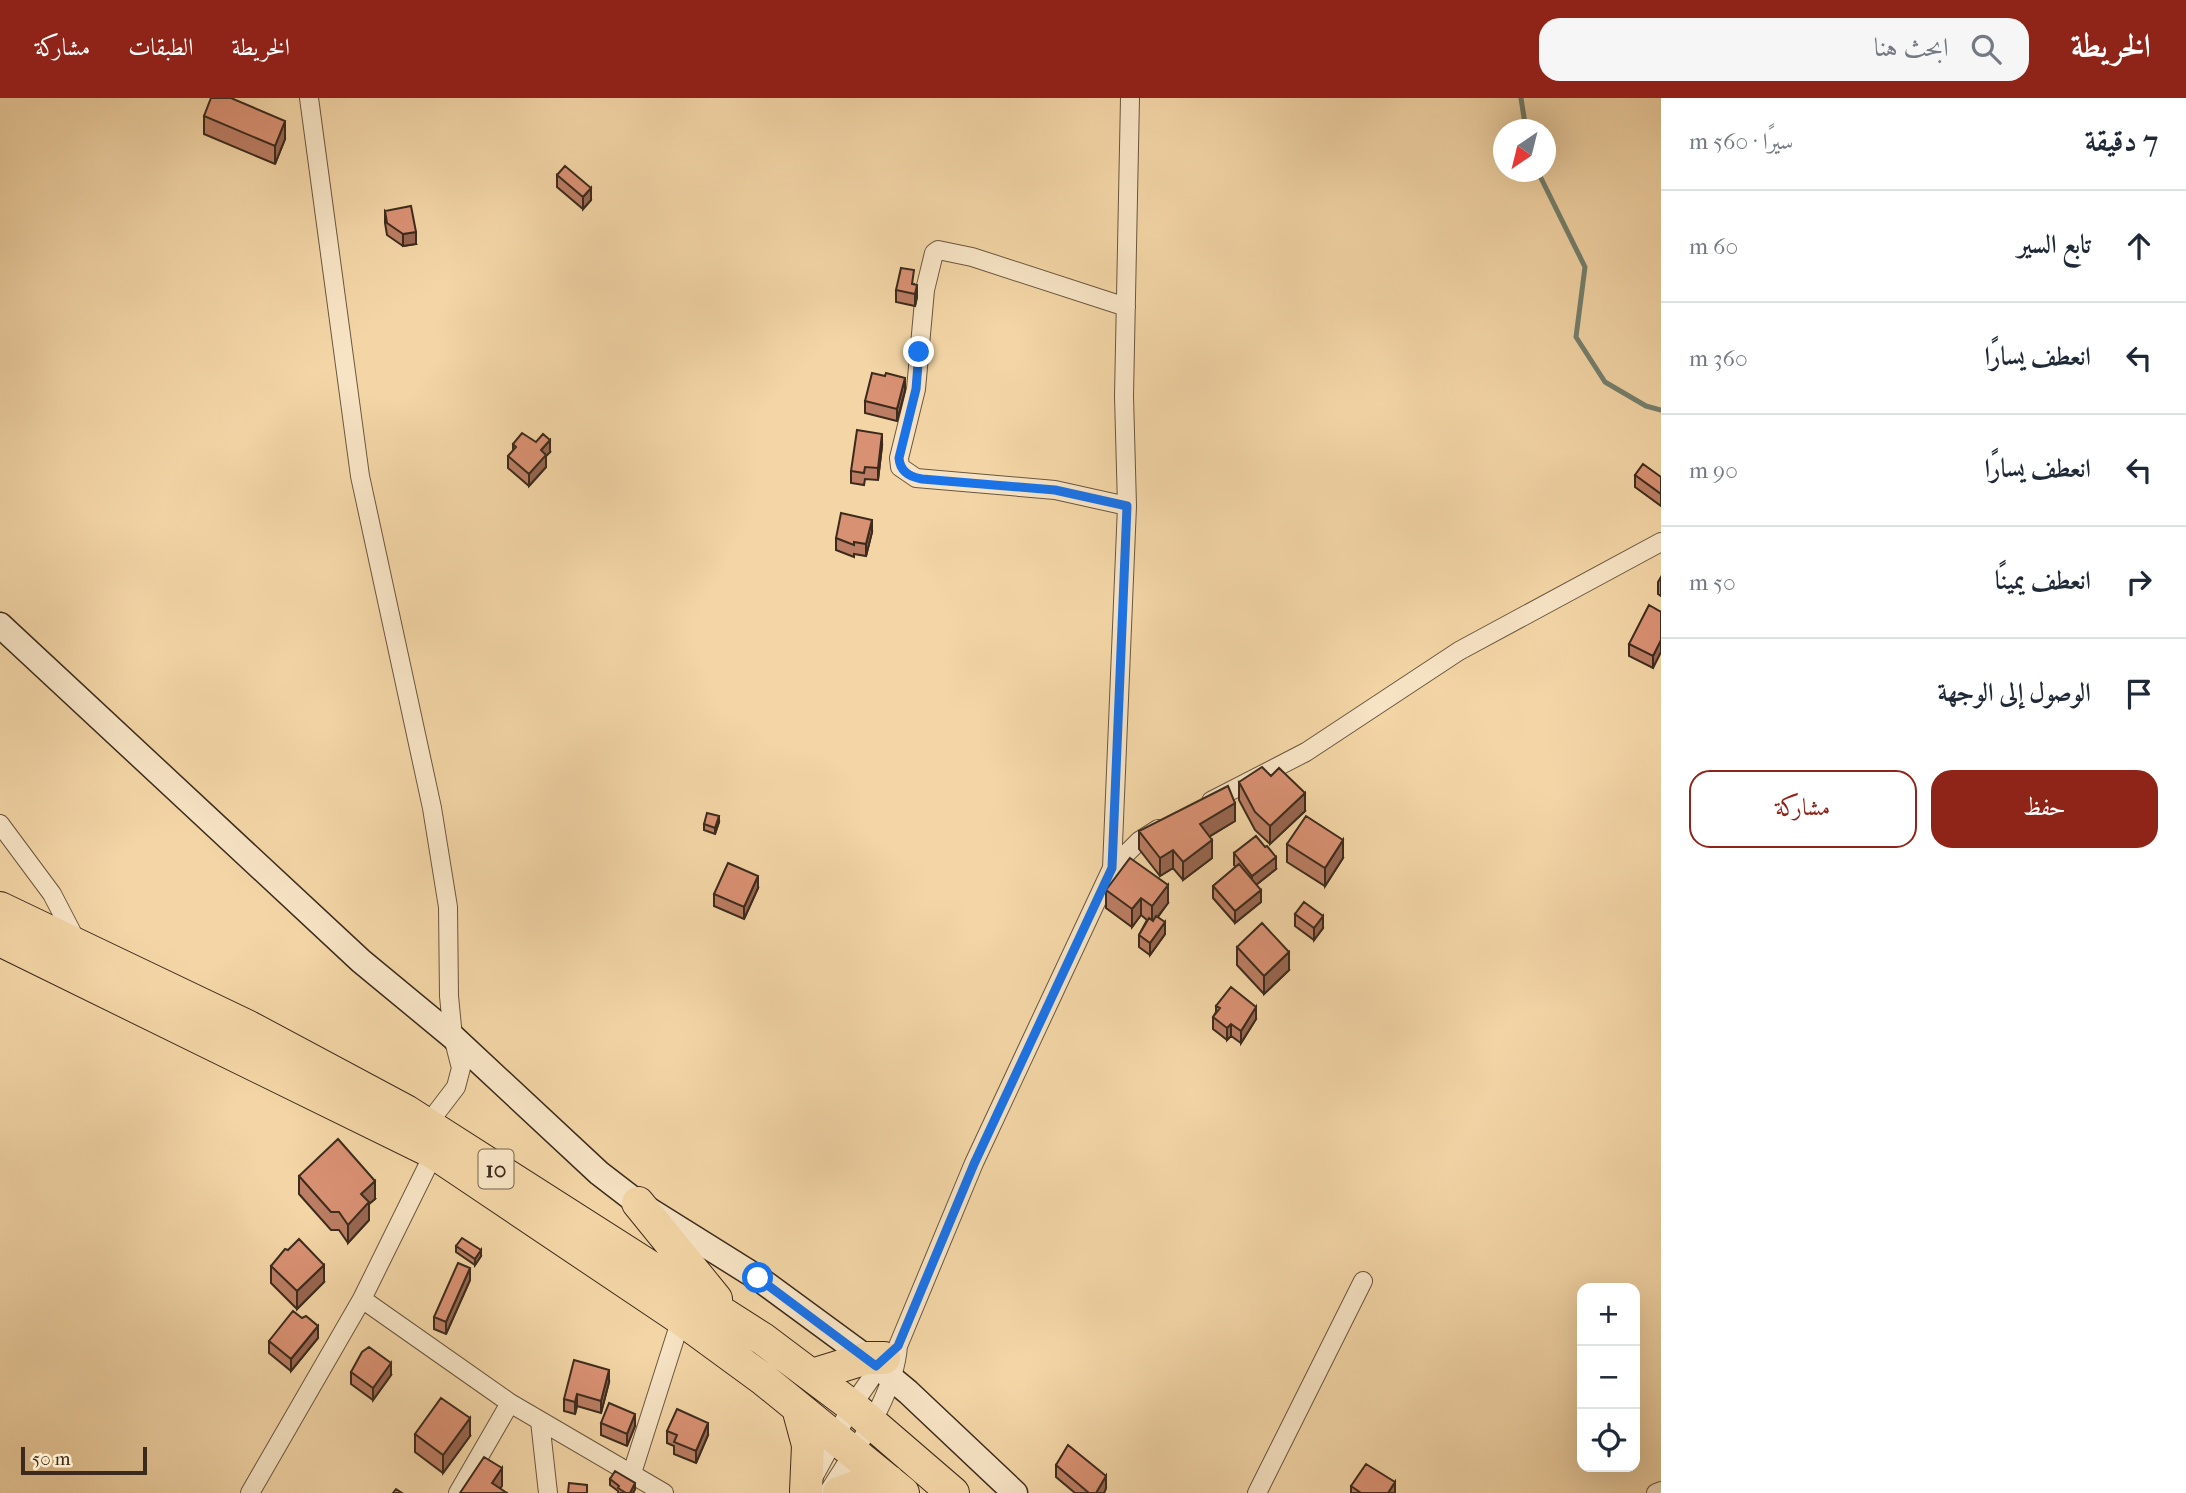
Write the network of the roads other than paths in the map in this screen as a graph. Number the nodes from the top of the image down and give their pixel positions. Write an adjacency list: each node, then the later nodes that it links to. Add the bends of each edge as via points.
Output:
1 (309, 98): 14 (street, via 360,476 442,861 451,936)
2 (1130, 98): 3 (street)
3 (1126, 307): 4 (street); 4 (street, via 938,250 925,290 916,389 899,458 900,467 916,478 1055,490)
4 (1127, 506): 10 (street)
5 (1661, 542): 7 (street, via 1428,670 1306,752)
6 (0, 625): 14 (street, via 361,961)
7 (1199, 807)
8 (1178, 818): 10 (street, via 1139,841)
9 (0, 824): 13 (street, via 52,894)
10 (1112, 868): 21 (street, via 974,1164)
11 (0, 908): 13 (highway, 10)
12 (0, 940): 15 (highway, 10)
13 (79, 946): 15 (highway, 10, via 249,1027)
14 (453, 1037): 15 (street, via 460,1075); 16 (street)
15 (430, 1139): 18 (street); 19 (highway, 10); 20 (highway, 10)
16 (638, 1203): 20 (highway); 21 (street)
17 (1363, 1281): 38 (street)
18 (362, 1298): 23 (street); 31 (street)
19 (681, 1319): 24 (highway, 10); 28 (street)
20 (735, 1321): 22 (highway, 10)
21 (887, 1366): 22 (highway); 25 (street); 25 (street); 37 (street)
22 (812, 1375): 25 (highway, 10)
23 (509, 1403): 26 (street); 32 (street)
24 (798, 1408): 27 (highway, 10); 30 (highway)
25 (862, 1414): 27 (street); 27 (street); 36 (highway, 10)
26 (540, 1421): 28 (street); 33 (street)
27 (844, 1444): 29 (highway, 10); 30 (street)
28 (632, 1474): 34 (street)
29 (896, 1487): 35 (highway, via 861,1485)
30 (813, 1492)
31 (250, 1493)
32 (458, 1493)
33 (548, 1493)
34 (664, 1493)
35 (839, 1493)
36 (953, 1493)
37 (1015, 1493)
38 (1257, 1493)

